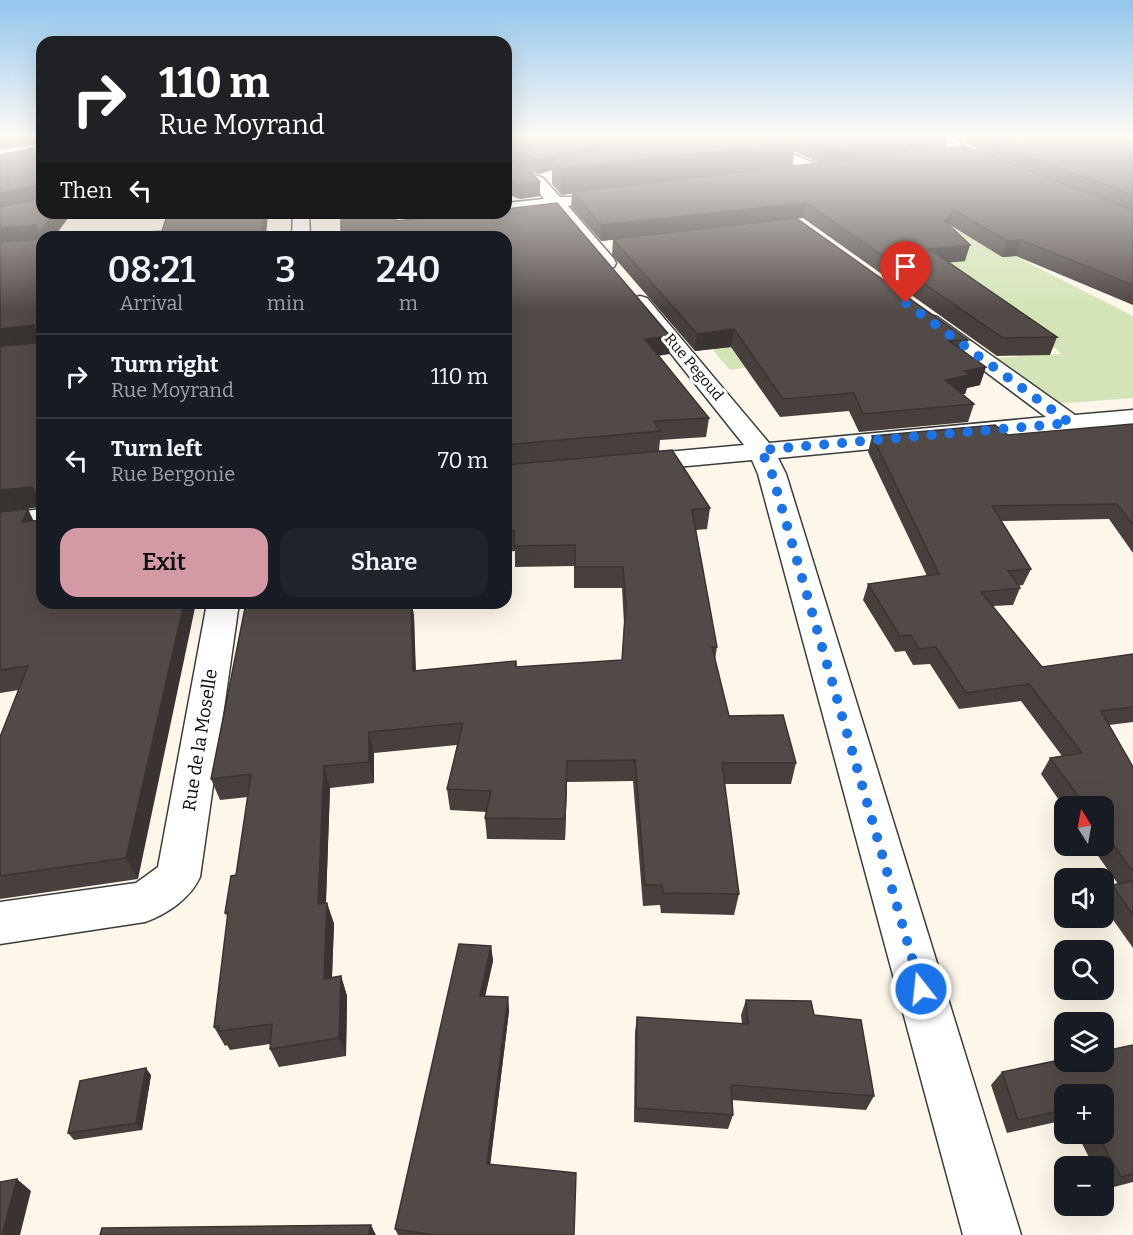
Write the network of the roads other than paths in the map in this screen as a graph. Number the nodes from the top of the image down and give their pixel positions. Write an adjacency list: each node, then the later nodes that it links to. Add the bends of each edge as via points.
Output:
1 (553, 195): 3 (street, Rue Pegoud)
2 (586, 199): 3 (street)
3 (557, 202): 4 (street); 6 (street, Rue Pegoud)
4 (512, 207)
5 (619, 246): 6 (street)
6 (596, 249): 10 (street, Rue Pegoud)
7 (910, 306): 9 (street)
8 (1133, 417): 9 (street)
9 (1070, 423): 10 (street)
10 (761, 450): 11 (street); 16 (street, Rue Pegoud, via 772,474)
11 (610, 465)
12 (36, 519): 13 (street)
13 (0, 523)
14 (222, 609): 15 (street, Rue de la Moselle, via 178,877 145,902)
15 (0, 923)
16 (992, 1235)

